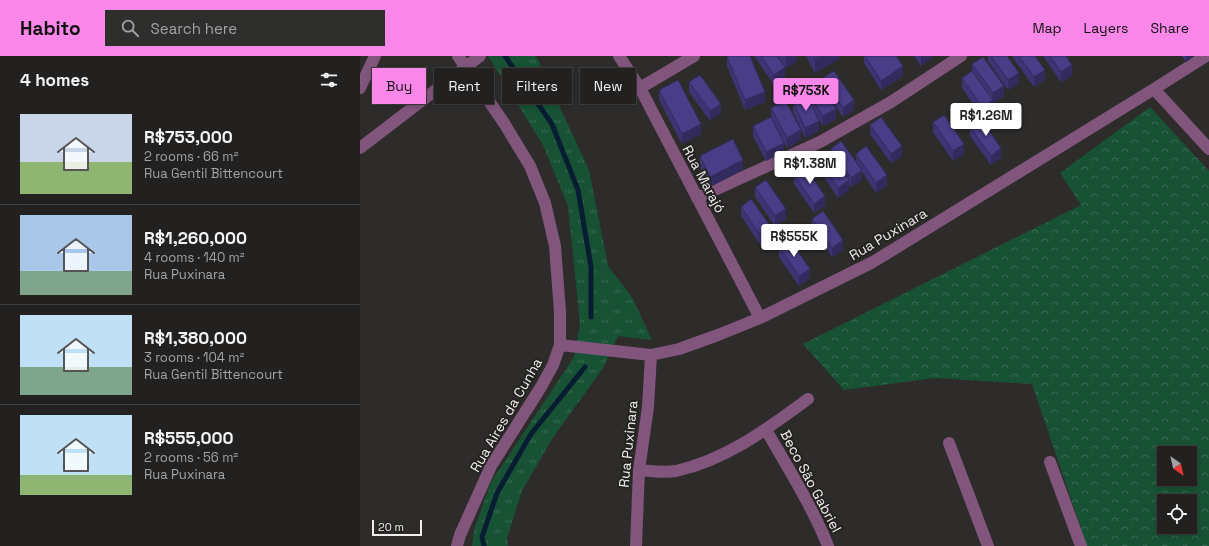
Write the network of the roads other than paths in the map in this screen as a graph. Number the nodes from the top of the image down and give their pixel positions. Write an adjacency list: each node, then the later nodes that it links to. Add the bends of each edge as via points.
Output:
1 (375, 56): 9 (street)
2 (458, 56): 8 (street, Rua Aires da Cunha)
3 (480, 56): 8 (street)
4 (619, 56): 10 (street, Rua Marajó)
5 (694, 56): 10 (street)
6 (961, 56): 14 (street, via 891,102 820,142)
7 (1206, 56): 11 (street, Rua Puxinara)
8 (466, 66): 12 (street); 16 (street, Rua Aires da Cunha, via 530,166 545,203 555,246)
9 (360, 88)
10 (640, 88): 14 (street, Rua Marajó)
11 (1154, 89): 13 (street); 15 (street, Rua Puxinara, via 873,262)
12 (360, 148)
13 (1209, 149)
14 (697, 198): 15 (street, Rua Marajó)
15 (760, 318): 17 (street, Rua Puxinara, via 718,336)
16 (560, 345): 17 (street); 23 (street, Rua Aires da Cunha, via 541,387 491,466)
17 (651, 355): 22 (street, Rua Puxinara, via 648,407)
18 (808, 399): 19 (street)
19 (766, 430): 22 (street, via 727,453 674,471); 25 (street, Beco São Gabriel, via 801,490)
20 (948, 442): 26 (street)
21 (1050, 462): 27 (street)
22 (639, 470): 24 (street, Rua Puxinara)
23 (457, 546)
24 (636, 546)
25 (828, 546)
26 (988, 546)
27 (1081, 546)

